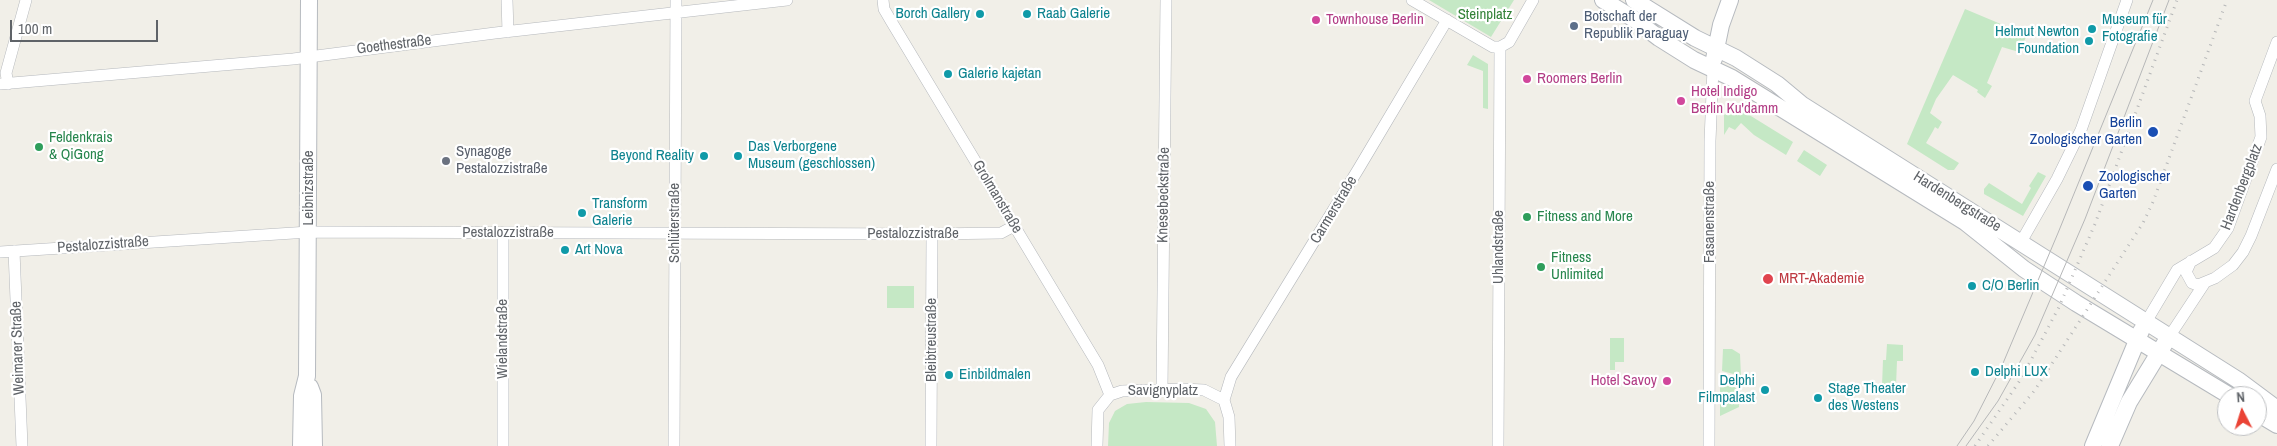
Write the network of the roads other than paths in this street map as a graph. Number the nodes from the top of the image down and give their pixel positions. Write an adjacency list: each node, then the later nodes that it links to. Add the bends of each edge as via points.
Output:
1 (26, 0): 22 (street)
2 (309, 0): 20 (main road, Leibnizstraße)
3 (507, 0): 16 (street)
4 (676, 0): 14 (street, Schlüterstraße)
5 (787, 0): 14 (street, Goethestraße)
6 (883, 0): 24 (street, Grolmanstraße, via 884,9)
7 (1166, 0): 40 (street, Knesebeckstraße)
8 (1412, 0): 15 (street)
9 (1533, 0): 18 (street, via 1508,42)
10 (1603, 0): 21 (main road, Hardenbergstraße, via 1659,38)
11 (1634, 0): 19 (main road, Hardenbergstraße)
12 (1730, 0): 19 (main road, Fasanenstraße)
13 (2127, 0): 29 (street, via 2081,130)
14 (676, 12): 16 (street, Goethestraße); 27 (street, Schlüterstraße)
15 (1447, 20): 18 (street, via 1492,46); 42 (street, Carmerstraße, via 1231,378)
16 (508, 32): 20 (street, Goethestraße)
17 (2277, 42): 32 (street, Hardenbergplatz, via 2255,101 2261,137 2228,228 2214,248)
18 (1500, 47): 52 (street, Uhlandstraße)
19 (1716, 48): 21 (main road, Fasanenstraße); 29 (main road, Hardenbergstraße)
20 (309, 56): 22 (street, Goethestraße); 25 (main road, Leibnizstraße)
21 (1713, 68): 36 (main road, Hardenbergstraße, via 1965,222 2032,274); 53 (street, Fasanenstraße)
22 (4, 84)
23 (2277, 169): 33 (street, Hardenbergplatz, via 2243,252 2224,272)
24 (1014, 226): 28 (street, Pestalozzistraße, via 1001,233); 41 (street, Grolmanstraße, via 1098,365)
25 (309, 232): 26 (street, Pestalozzistraße); 30 (street, Pestalozzistraße); 38 (main road, Leibnizstraße)
26 (503, 233): 27 (street, Pestalozzistraße); 47 (street, Wielandstraße)
27 (675, 234): 28 (street, Pestalozzistraße); 48 (street, Schlüterstraße)
28 (932, 234): 49 (street, Bleibtreustraße)
29 (2021, 242): 34 (main road, Hardenbergstraße)
30 (14, 251): 31 (street, Pestalozzistraße); 44 (street, Weimarer Straße)
31 (0, 252)
32 (2191, 261): 33 (street, via 2187,278 2192,283); 34 (street, Hardenbergplatz, via 2177,270)
33 (2204, 284): 35 (street, Hardenbergplatz)
34 (2146, 322): 35 (main road, Hardenbergstraße); 36 (main road)
35 (2169, 337): 37 (main road); 43 (main road, Hardenbergstraße)
36 (2136, 340): 37 (main road, Hardenbergstraße); 54 (main road)
37 (2160, 353): 39 (main road, Hardenbergstraße); 55 (main road, via 2129,402)
38 (307, 376): 45 (main road, Leibnizstraße, via 302,396); 46 (main road, Leibnizstraße, via 313,395)
39 (2217, 388)
40 (1162, 390): 41 (street, Savignyplatz, via 1122,391); 42 (street, Savignyplatz, via 1204,390)
41 (1110, 395): 50 (street, Savignyplatz, via 1098,410)
42 (1224, 400): 51 (street, via 1229,417)
43 (2277, 409)
44 (22, 446)
45 (300, 446)
46 (314, 446)
47 (503, 446)
48 (674, 446)
49 (931, 446)
50 (1097, 446)
51 (1230, 446)
52 (1498, 446)
53 (1708, 446)
54 (2093, 446)
55 (2110, 446)

